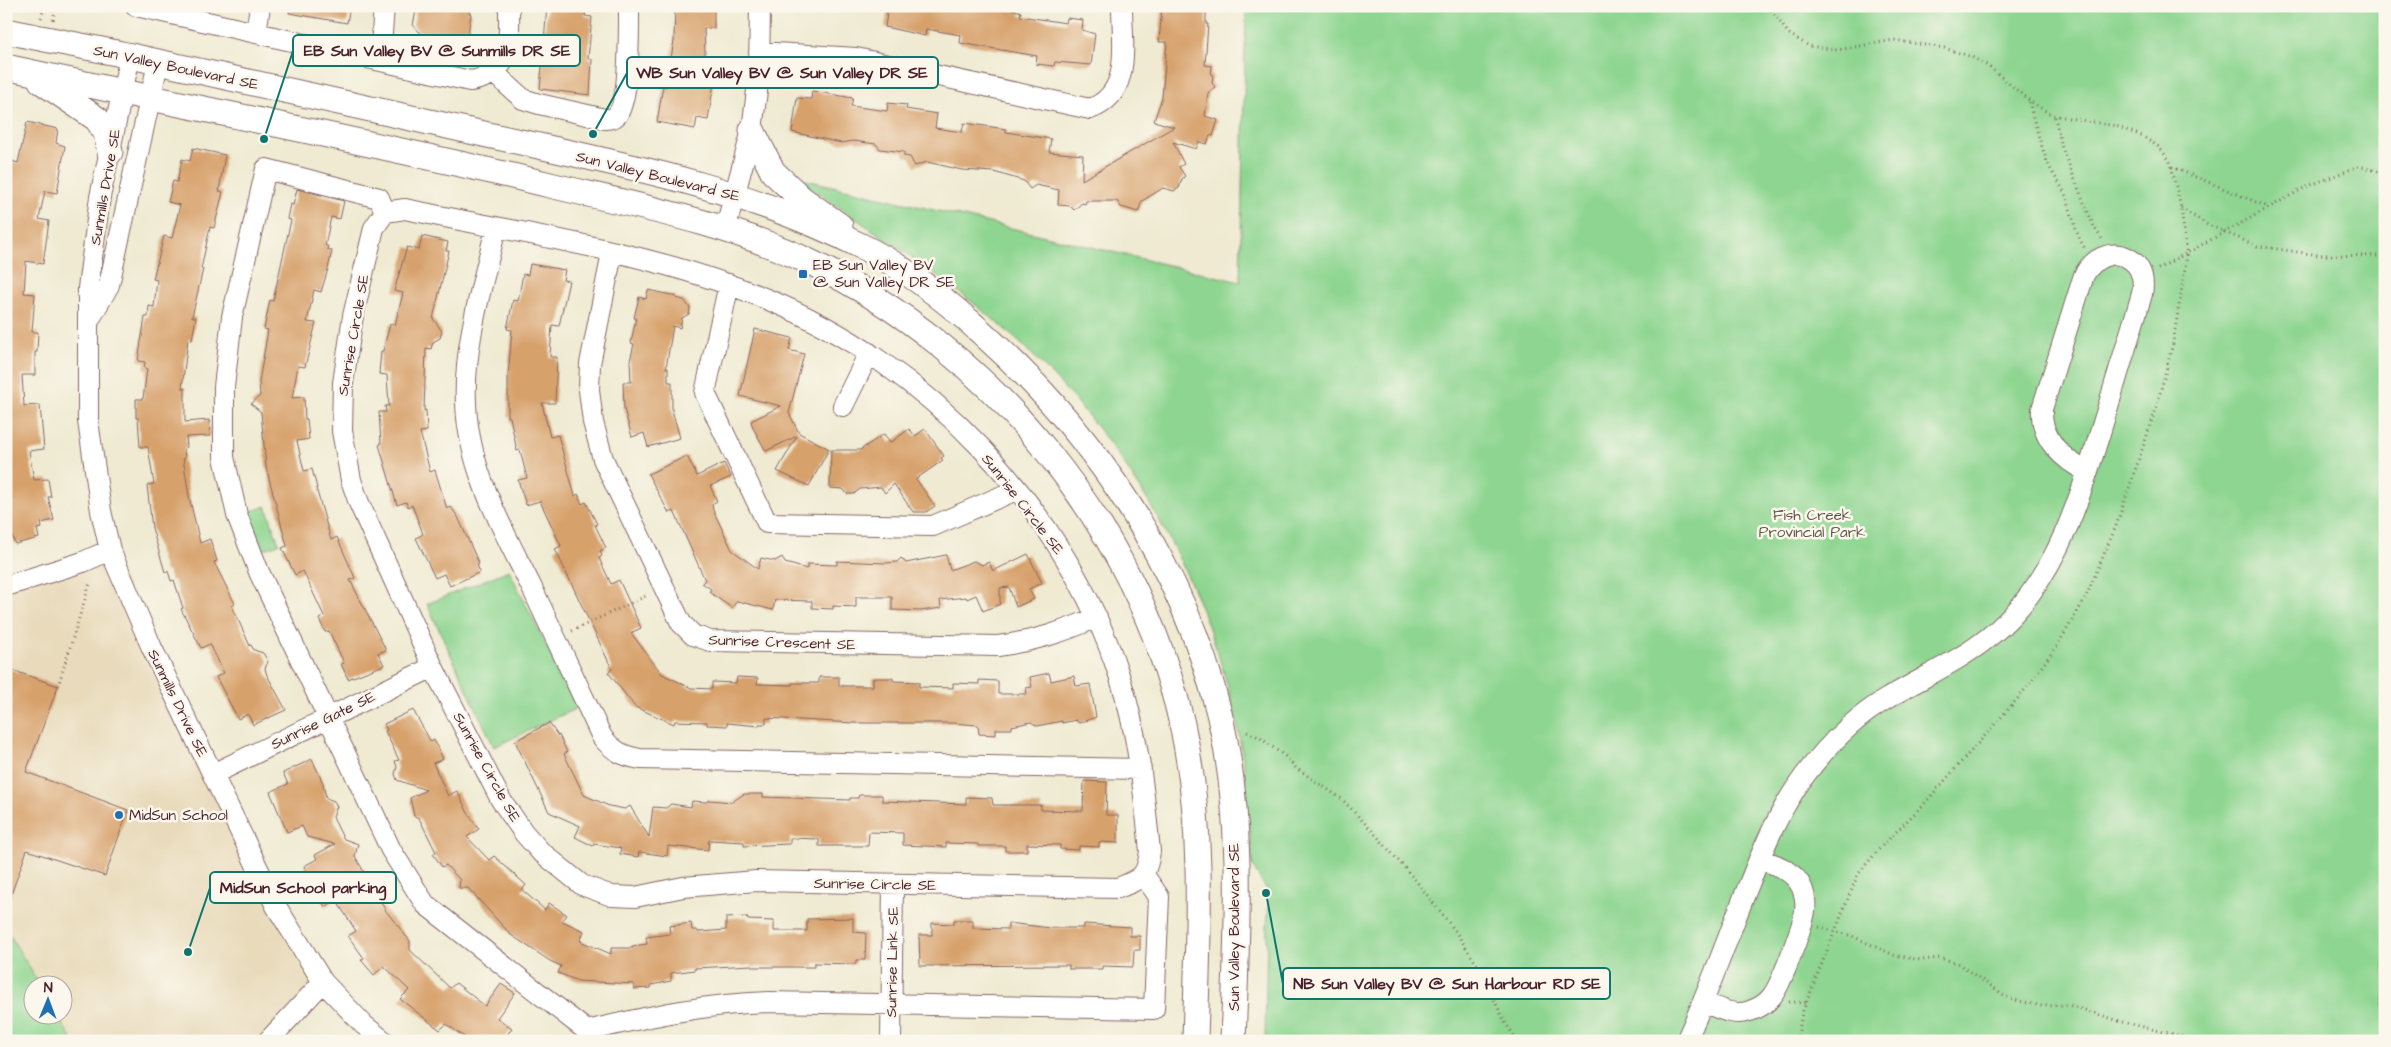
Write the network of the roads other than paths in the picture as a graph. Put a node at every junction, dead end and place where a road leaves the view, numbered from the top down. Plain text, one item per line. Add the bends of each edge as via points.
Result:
1 (260, 6) edge
2 (384, 6) edge
3 (509, 6) edge
4 (630, 6) edge
5 (760, 6) edge
6 (1122, 6) edge
7 (140, 7) edge
8 (6, 30) edge
9 (256, 33) junction
10 (759, 52) junction
11 (130, 56) junction
12 (380, 60) junction
13 (158, 63) junction
14 (15, 69) edge
15 (494, 73) junction
16 (123, 92) junction
17 (150, 98) junction
18 (752, 130) junction
19 (110, 152) junction
20 (735, 194) junction
21 (385, 212) junction
22 (496, 228) junction
23 (726, 230) junction
24 (864, 247) junction
25 (612, 253) junction
26 (729, 284) junction
27 (90, 320) junction
28 (869, 353) junction
29 (843, 406) dead end
30 (2088, 472) junction
31 (1016, 490) junction
32 (110, 550) junction
33 (6, 586) edge
34 (1097, 617) junction
35 (433, 668) junction
36 (328, 718) junction
37 (1141, 769) junction
38 (213, 774) junction
39 (1759, 859) junction
40 (1144, 875) junction
41 (893, 884) junction
42 (323, 982) junction
43 (1703, 1002) junction
44 (892, 1004) junction
45 (1196, 1006) junction
46 (268, 1041) edge
47 (384, 1041) edge
48 (891, 1041) edge
49 (1187, 1041) edge
50 (1196, 1041) edge
51 (1233, 1041) edge
52 (1686, 1041) edge

1 - 9 street
2 - 12 street
3 - 15 street via 509,43 503,63
4 - 15 street via 622,104 612,118 523,99
5 - 10 street
6 - 10 street via 1119,84 1110,98 1090,109 856,58
7 - 9 street
8 - 11 main road, Sun Valley Boulevard SE
9 - 12 street
10 - 18 street
11 - 13 main road, Sun Valley Boulevard SE
11 - 16 street, Sunmills Drive SE
12 - 15 street via 470,81
13 - 17 street, Sunmills Drive SE
13 - 20 main road, Sun Valley Boulevard SE via 538,146
14 - 16 main road
14 - 19 main road via 72,100 97,119 106,133
16 - 17 main road
16 - 19 street, Sunmills Drive SE
17 - 23 main road via 480,168
17 - 27 street, Sunmills Drive SE via 110,285
18 - 20 street
18 - 24 main road via 772,172
19 - 27 street, Sunmills Drive SE via 100,197 89,281
20 - 23 street
20 - 24 main road, Sun Valley Boulevard SE
21 - 22 street, Sunrise Circle SE via 405,208
21 - 35 street, Sunrise Circle SE via 374,228 354,316 343,383 342,431 347,464 359,504
21 - 36 street via 379,198 266,169 232,317 224,387 224,457 237,515 259,572
22 - 25 street, Sunrise Circle SE
22 - 37 street via 466,376 470,443 482,483 602,737 612,748 625,757
23 - 45 main road via 816,265 911,321 1006,406 1094,514 1116,552 1153,633 1181,722 1196,806 1198,840
24 - 51 main road, Sun Valley Boulevard SE via 960,312 1051,399 1104,466 1153,546 1172,584 1207,671 1228,760 1238,878
25 - 26 street, Sunrise Circle SE via 658,262
25 - 34 street, Sunrise Crescent SE via 590,364 593,422 603,460 687,630 700,639 710,641 998,646 1058,634
26 - 28 street, Sunrise Circle SE via 801,314
26 - 31 street via 705,393 767,523 933,526
27 - 32 street, Sunmills Drive SE via 88,421
28 - 29 street
28 - 31 street, Sunrise Circle SE via 902,376 957,424
30 - 30 street via 2142,294 2138,267 2119,254 2100,258 2084,275 2041,412 2044,429 2053,446
30 - 39 street via 2056,552 2025,601 1979,645 1887,698 1842,734 1796,788 1777,819
31 - 34 street, Sunrise Circle SE via 1061,551
32 - 33 street via 83,562
32 - 38 street, Sunmills Drive SE via 152,648
34 - 37 street, Sunrise Circle SE via 1122,684
35 - 36 street, Sunrise Gate SE
35 - 41 street, Sunrise Circle SE via 501,800 540,851 582,885 612,896 635,897 683,887 756,881
36 - 38 street, Sunrise Gate SE
36 - 44 street via 391,850 425,904 587,1031 723,1003
37 - 40 street, Sunrise Circle SE via 1150,851 1149,866
38 - 42 street, Sunmills Drive SE via 276,906
39 - 43 street
39 - 43 street via 1789,872 1802,887 1805,905 1776,991 1765,1003 1738,1013
40 - 41 street, Sunrise Circle SE via 1118,888
40 - 44 street via 1159,897 1154,1009
41 - 44 street, Sunrise Link SE
42 - 46 street
42 - 47 street, Sunmills Drive SE via 364,1026
43 - 52 street
44 - 48 street, Sunrise Link SE
45 - 49 main road
45 - 50 main road

